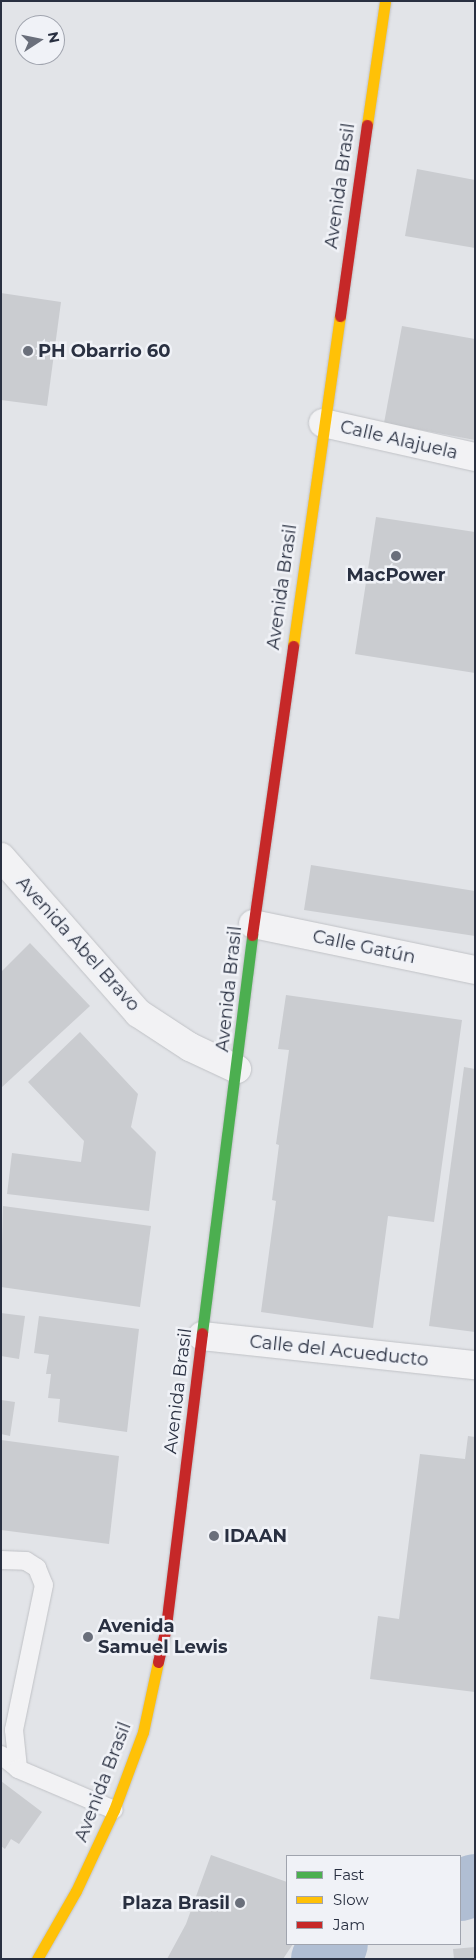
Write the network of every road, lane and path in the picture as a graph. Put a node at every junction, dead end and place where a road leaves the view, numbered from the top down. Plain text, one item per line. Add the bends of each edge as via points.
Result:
1 (385, 1) edge
2 (323, 422) junction
3 (475, 457) edge
4 (1, 857) edge
5 (253, 924) junction
6 (475, 970) edge
7 (237, 1070) junction
8 (202, 1336) junction
9 (475, 1365) edge
10 (1, 1560) edge
11 (1, 1755) edge
12 (18, 1769) junction
13 (114, 1810) junction
14 (37, 1959) edge

1 - 2 main road, Avenida Brasil
2 - 3 street, Calle Alajuela
2 - 5 main road, Avenida Brasil
4 - 7 street, Avenida Abel Bravo via 138,1013 190,1047
5 - 6 street, Calle Gatún
5 - 7 main road, Avenida Brasil
7 - 8 main road, Avenida Brasil
8 - 9 street, Calle del Acueducto
8 - 13 main road, Avenida Brasil via 166,1626 143,1732
10 - 12 lane via 26,1561 37,1568 44,1585 14,1730
11 - 12 lane
12 - 13 lane
13 - 14 main road, Avenida Brasil via 76,1891

